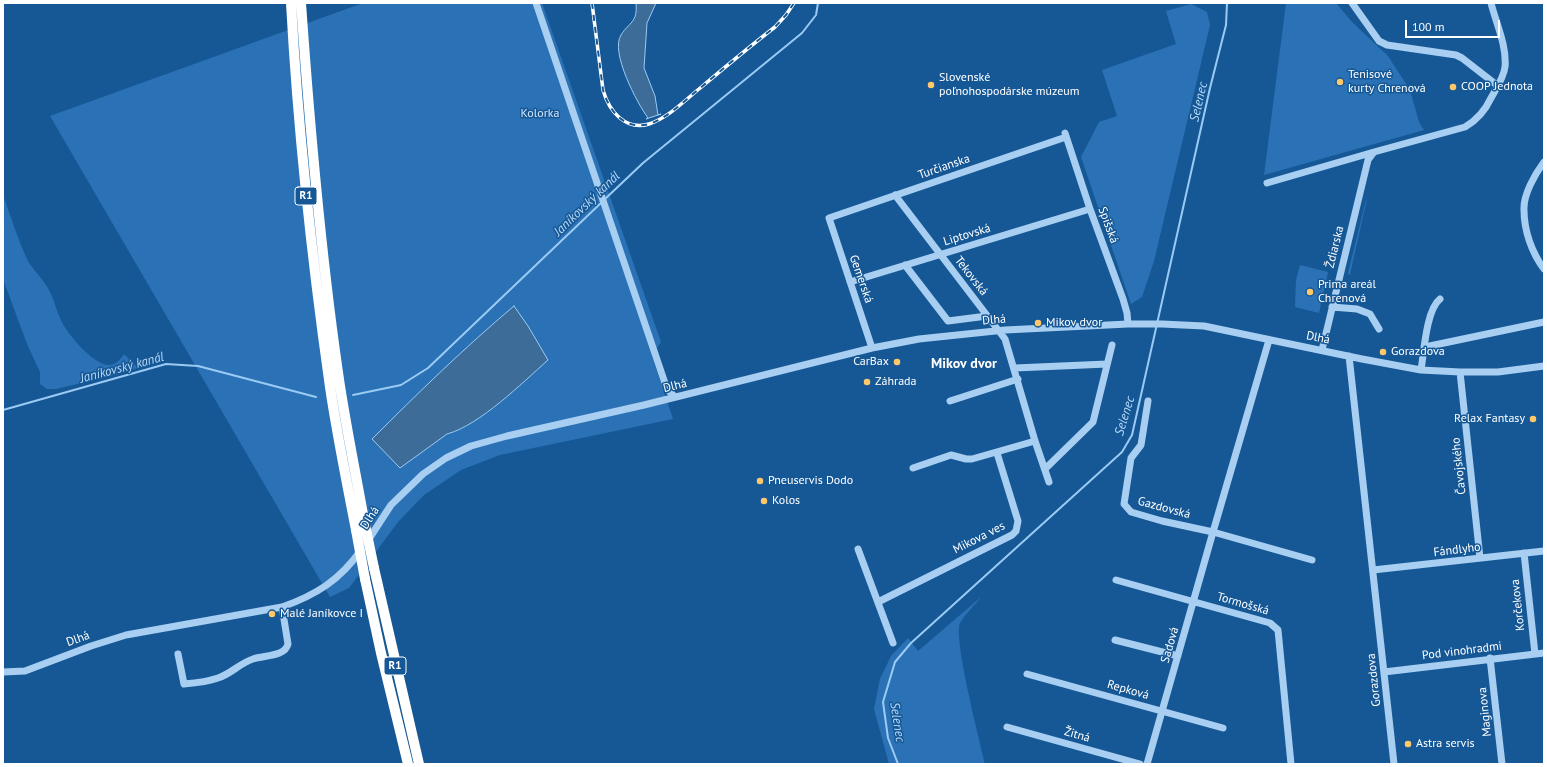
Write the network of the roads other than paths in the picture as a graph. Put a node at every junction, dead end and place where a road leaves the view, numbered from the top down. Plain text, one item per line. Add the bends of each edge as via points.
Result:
1 (290, 3) edge
2 (301, 3) edge
3 (536, 3) edge
4 (1352, 3) edge
5 (1491, 3) edge
6 (1498, 86) junction
7 (1066, 135) joint
8 (1374, 152) junction
9 (1544, 162) edge
10 (1267, 183) dead end
11 (895, 196) junction
12 (1090, 208) junction
13 (829, 218) joint
14 (940, 255) junction
15 (905, 266) junction
16 (1544, 269) edge
17 (850, 282) junction
18 (1440, 299) dead end
19 (1332, 307) junction
20 (987, 316) junction
21 (1544, 322) edge
22 (1128, 324) junction
23 (1379, 329) dead end
24 (999, 331) junction
25 (1268, 340) junction
26 (1112, 345) dead end
27 (1425, 347) junction
28 (872, 348) junction
29 (1322, 350) junction
30 (1349, 356) junction
31 (1107, 364) junction
32 (1544, 366) edge
33 (1015, 368) junction
34 (1421, 370) junction
35 (1460, 372) junction
36 (1018, 379) junction
37 (675, 397) junction
38 (950, 401) dead end
39 (1148, 401) dead end
40 (1035, 441) junction
41 (997, 453) junction
42 (914, 468) dead end
43 (1045, 469) junction
44 (1049, 482) dead end
45 (1213, 532) junction
46 (858, 549) dead end
47 (1544, 551) edge
48 (1524, 553) junction
49 (1480, 558) junction
50 (1312, 560) dead end
51 (1373, 570) junction
52 (1116, 580) dead end
53 (878, 602) junction
54 (1194, 602) junction
55 (282, 607) junction
56 (1115, 640) dead end
57 (893, 643) dead end
58 (1544, 653) edge
59 (178, 654) dead end
60 (1535, 654) junction
61 (1178, 656) junction
62 (1490, 658) junction
63 (3, 672) edge
64 (1384, 672) junction
65 (1028, 674) dead end
66 (1162, 711) junction
67 (1007, 727) dead end
68 (1223, 728) dead end
69 (408, 764) edge
70 (419, 764) edge
71 (1140, 764) edge
72 (1147, 764) edge
73 (1291, 764) edge
74 (1394, 764) edge
75 (1502, 764) edge

1 - 69 highway, R1, bridge via 300,136 330,389 365,579
2 - 70 highway, R1, bridge via 310,133 340,386 374,568
3 - 37 street via 667,389
4 - 6 street via 1379,41 1387,45 1456,55
5 - 6 street via 1504,48 1505,68
6 - 8 street via 1475,122 1465,128
7 - 11 street, Turčianska
7 - 12 street, Spišská
8 - 10 street
8 - 19 street, Ždiarska via 1368,160
9 - 16 street via 1529,188 1523,209 1531,245
11 - 13 street, Turčianska
11 - 14 street, Tekovská
12 - 14 street, Liptovská
12 - 22 street, Spišská via 1125,304
13 - 17 street, Gemerská
14 - 15 street, Liptovská
14 - 20 street, Tekovská
15 - 17 street, Liptovská
15 - 20 street via 948,321
17 - 28 street, Gemerská
18 - 27 street via 1429,320
19 - 23 street via 1357,309 1370,314
19 - 29 street, Ždiarska
20 - 24 street, Tekovská
21 - 27 street
22 - 24 street, Dlhá
22 - 25 street, Dlhá via 1204,326
24 - 28 street, Dlhá via 919,339
24 - 33 street, Tekovská via 1006,339
25 - 29 street, Dlhá
25 - 45 street, Sadová
26 - 31 street
27 - 34 street
28 - 37 street, Dlhá
29 - 30 street, Dlhá
30 - 34 street, Dlhá
30 - 51 street, Gorazdova
31 - 33 street
31 - 43 street via 1093,422
32 - 35 street, Dlhá via 1498,372
33 - 36 street, Tekovská
34 - 35 street, Dlhá
35 - 49 street, Čavojského
36 - 38 street
36 - 40 street, Tekovská
37 - 55 street, Dlhá via 507,436 471,446 446,458 424,474 391,505 355,559 330,584 305,599
39 - 45 street, Gazdovská via 1140,445 1131,458 1124,504 1131,512
40 - 41 street
40 - 43 street, Tekovská
41 - 42 street via 972,459 951,455
41 - 53 street, Mikova ves via 1018,521 1016,531
43 - 44 street, Tekovská
45 - 50 street
45 - 54 street, Sadová
46 - 53 street
47 - 48 street, Fándlyho
48 - 49 street, Fándlyho
48 - 60 street, Korčekova
49 - 51 street, Fándlyho
51 - 64 street, Gorazdova
52 - 54 street, Tormošská
53 - 57 street
54 - 61 street, Sadová
54 - 73 street, Tormošská via 1270,623 1278,630
55 - 59 street via 288,644 284,651 249,660 217,679 184,684
55 - 63 street, Dlhá via 137,633 91,646 25,671
56 - 61 street
58 - 60 street, Pod vinohradmi
60 - 62 street, Pod vinohradmi
61 - 66 street, Sadová
62 - 64 street, Pod vinohradmi
62 - 75 street, Maginova
64 - 74 street, Gorazdova
65 - 66 street, Repková
66 - 68 street, Repková
66 - 72 street, Sadová
67 - 71 street, Žitná

